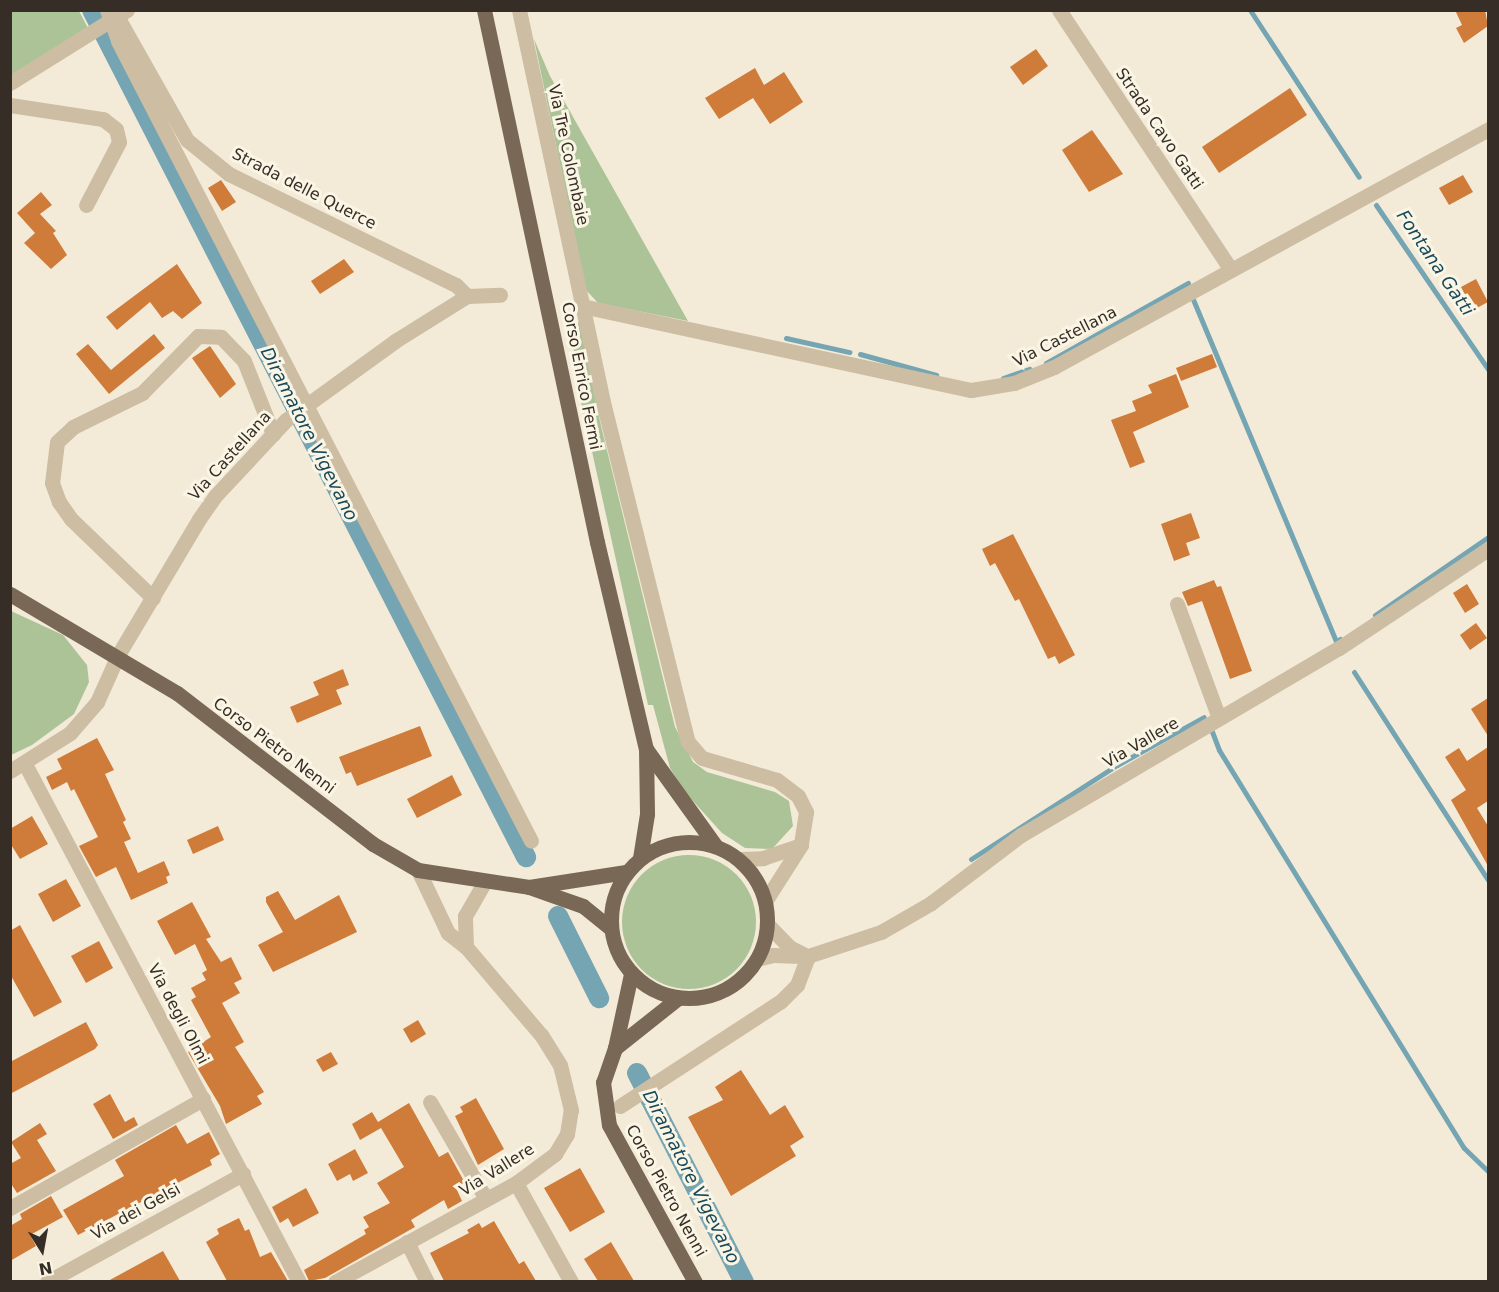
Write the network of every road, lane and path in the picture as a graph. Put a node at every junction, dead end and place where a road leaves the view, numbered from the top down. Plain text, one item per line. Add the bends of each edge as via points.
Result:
1 (484, 10) edge
2 (519, 10) edge
3 (1059, 10) edge
4 (114, 17) edge
5 (10, 83) edge
6 (10, 105) edge
7 (1488, 129) edge
8 (86, 205) dead end
9 (1230, 268) junction
10 (500, 295) dead end
11 (467, 296) junction
12 (582, 306) junction
13 (308, 405) junction
14 (273, 434) junction
15 (1486, 556) edge
16 (10, 594) edge
17 (153, 598) junction
18 (1177, 604) dead end
19 (118, 655) junction
20 (1219, 718) junction
21 (646, 749) junction
22 (25, 764) junction
23 (10, 771) edge
24 (531, 841) dead end
25 (801, 844) junction
26 (715, 845) junction
27 (640, 858) junction
28 (740, 860) junction
29 (418, 870) junction
30 (626, 872) junction
31 (484, 883) junction
32 (529, 887) junction
33 (766, 900) junction
34 (768, 925) junction
35 (610, 928) junction
36 (466, 946) junction
37 (808, 956) junction
38 (757, 959) junction
39 (631, 974) junction
40 (678, 998) junction
41 (615, 1048) junction
42 (203, 1099) junction
43 (430, 1102) dead end
44 (627, 1102) dead end
45 (243, 1174) junction
46 (516, 1183) junction
47 (486, 1199) junction
48 (10, 1208) edge
49 (407, 1242) junction
50 (47, 1281) edge
51 (299, 1281) edge
52 (335, 1281) edge
53 (427, 1281) edge
54 (572, 1281) edge
55 (695, 1281) edge

1 - 21 main road, Corso Enrico Fermi via 597,542
2 - 12 street, Via Tre Colombaie
3 - 9 street, Strada Cavo Gatti
4 - 5 street
4 - 11 street, Strada delle Querce via 186,140 229,174 456,285
4 - 13 street via 118,41
6 - 8 street via 103,119 116,129 119,142
7 - 9 street, Via Castellana
9 - 12 street, Via Castellana via 1054,367 1014,383 971,390
10 - 11 street
11 - 13 street, Via Castellana via 395,341
12 - 25 street, Via Tre Colombaie via 688,742 702,758 777,780 798,796 806,812
13 - 14 street, Via Castellana
13 - 24 street
14 - 17 street, Via Castellana via 216,495
14 - 17 street via 244,362 221,337 198,336 142,393 73,428 57,442 52,483 59,502 71,519
15 - 20 street, Via Vallere
16 - 19 main road, Corso Pietro Nenni
17 - 19 street, Via Castellana
18 - 20 street
19 - 22 street, Via Castellana via 97,702 70,733
19 - 29 main road, Corso Pietro Nenni via 177,693 373,844
20 - 37 street, Via Vallere via 1021,835 931,903 881,932
21 - 26 main road, Corso Enrico Fermi
21 - 27 main road, Corso Enrico Fermi via 647,814
22 - 23 street, Via Castellana
22 - 42 street, Via degli Olmi
25 - 28 street via 763,858
25 - 33 street
26 - 27 main road via 676,842
26 - 28 main road
27 - 30 main road
28 - 33 main road via 755,877
29 - 31 main road, Corso Pietro Nenni
29 - 36 street, Via Vallere via 448,933
30 - 32 main road, Corso Pietro Nenni
30 - 35 main road via 613,899
31 - 32 main road, Corso Pietro Nenni
31 - 36 street via 465,916
32 - 35 main road, Corso Pietro Nenni via 583,906
33 - 34 main road
34 - 37 street via 789,947
34 - 38 main road
35 - 39 main road via 617,953
36 - 46 street, Via Vallere via 541,1035 560,1065 568,1090 571,1110 567,1134 555,1154
37 - 38 street, Via Vallere via 772,955
37 - 44 street via 797,985 781,1001
38 - 40 main road via 743,978 723,991 701,998
39 - 40 main road via 652,990
39 - 41 main road, Corso Pietro Nenni
40 - 41 main road
41 - 55 main road, Corso Pietro Nenni via 603,1082 609,1125
42 - 45 street, Via degli Olmi
42 - 48 street
43 - 47 street
45 - 50 street, Via dei Gelsi
45 - 51 street, Via degli Olmi
46 - 47 street, Via Vallere
46 - 54 street
47 - 49 street, Via Vallere
49 - 52 street, Via Vallere
49 - 53 street

